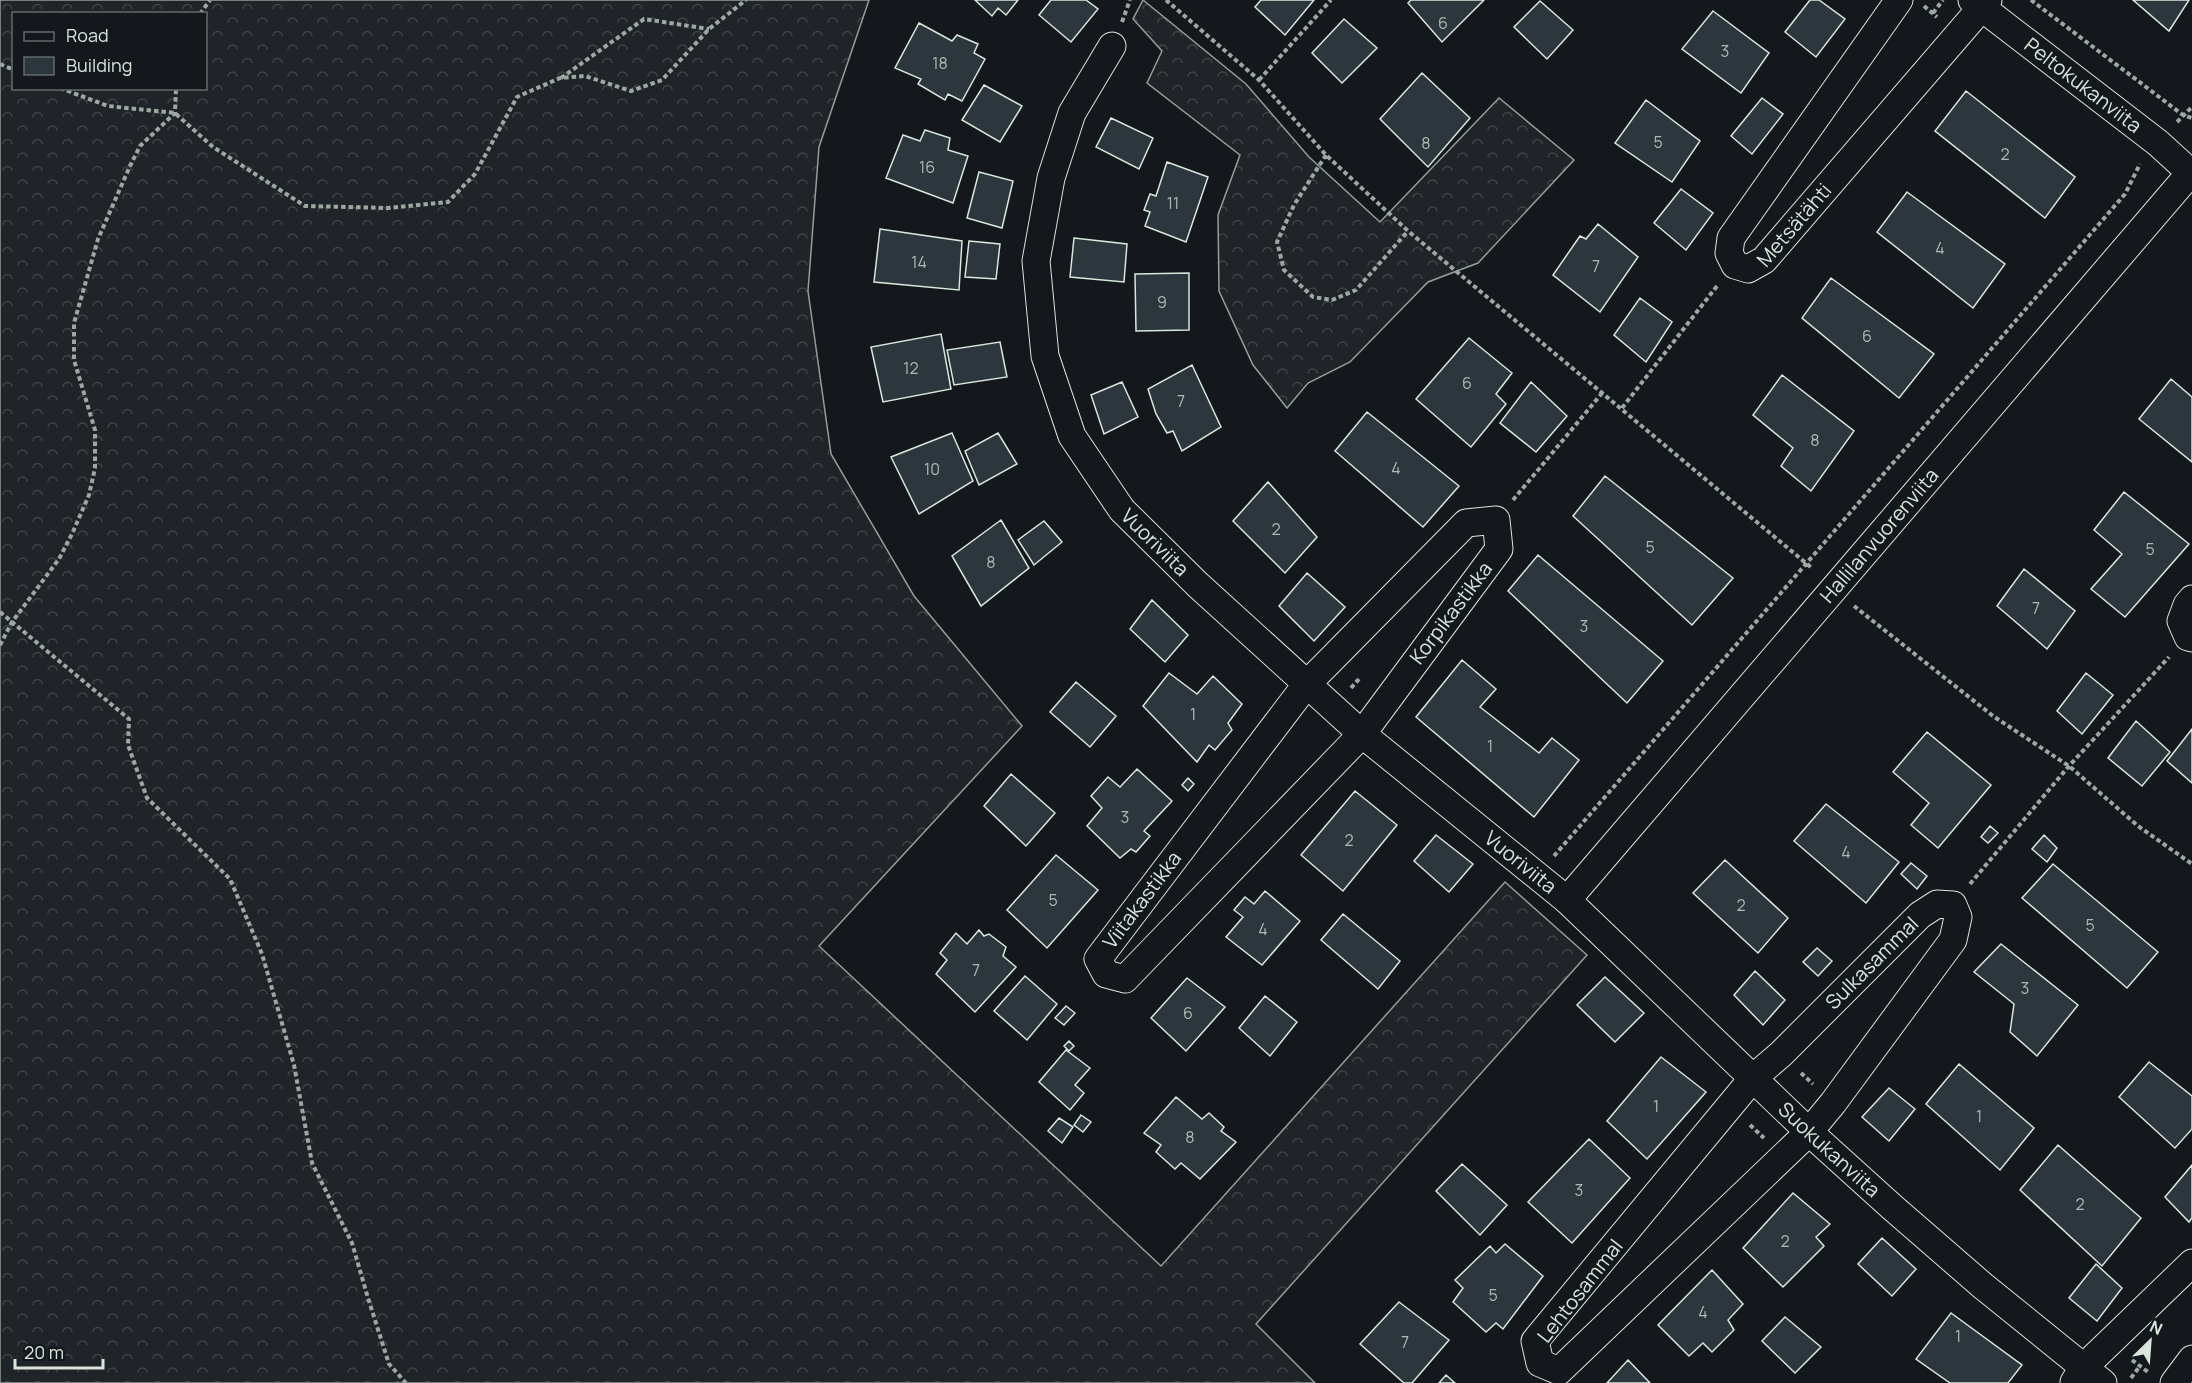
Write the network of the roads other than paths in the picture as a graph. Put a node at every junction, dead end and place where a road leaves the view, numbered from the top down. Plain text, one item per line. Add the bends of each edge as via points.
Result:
1 (1899, 0) edge
2 (1981, 3) edge
3 (1112, 46) dead end
4 (2191, 173) edge
5 (2192, 599) edge
6 (2190, 637) edge
7 (1306, 685) junction
8 (1362, 734) junction
9 (1567, 900) junction
10 (1753, 1078) junction
11 (1809, 1132) junction
12 (2192, 1263) edge
13 (2192, 1359) edge
14 (2086, 1378) edge
15 (2164, 1380) edge

1 - 2 street, Metsätähti via 1731,238 1729,253 1735,265 1748,269 1764,260
2 - 4 street, Peltokukanviita
3 - 7 street, Vuoriviita via 1072,113 1051,178 1036,261 1045,356 1072,436 1122,510
4 - 9 street, Hallilanvuorenviita
5 - 6 street via 2181,621
7 - 8 street, Vuoriviita
7 - 8 street, Korpikastikka via 1466,523 1496,520 1499,549
7 - 8 street, Viitakastikka via 1098,958 1106,974 1125,979
8 - 9 street, Vuoriviita
9 - 10 street, Suokukanviita
10 - 11 street, Suokukanviita
10 - 11 street, Sulkasammal via 1920,915 1937,904 1953,905 1958,917 1953,940
10 - 11 street, Lehtosammal via 1535,1341 1540,1363 1559,1371
11 - 14 street, Suokukanviita
12 - 14 street via 2110,1343
13 - 15 street

